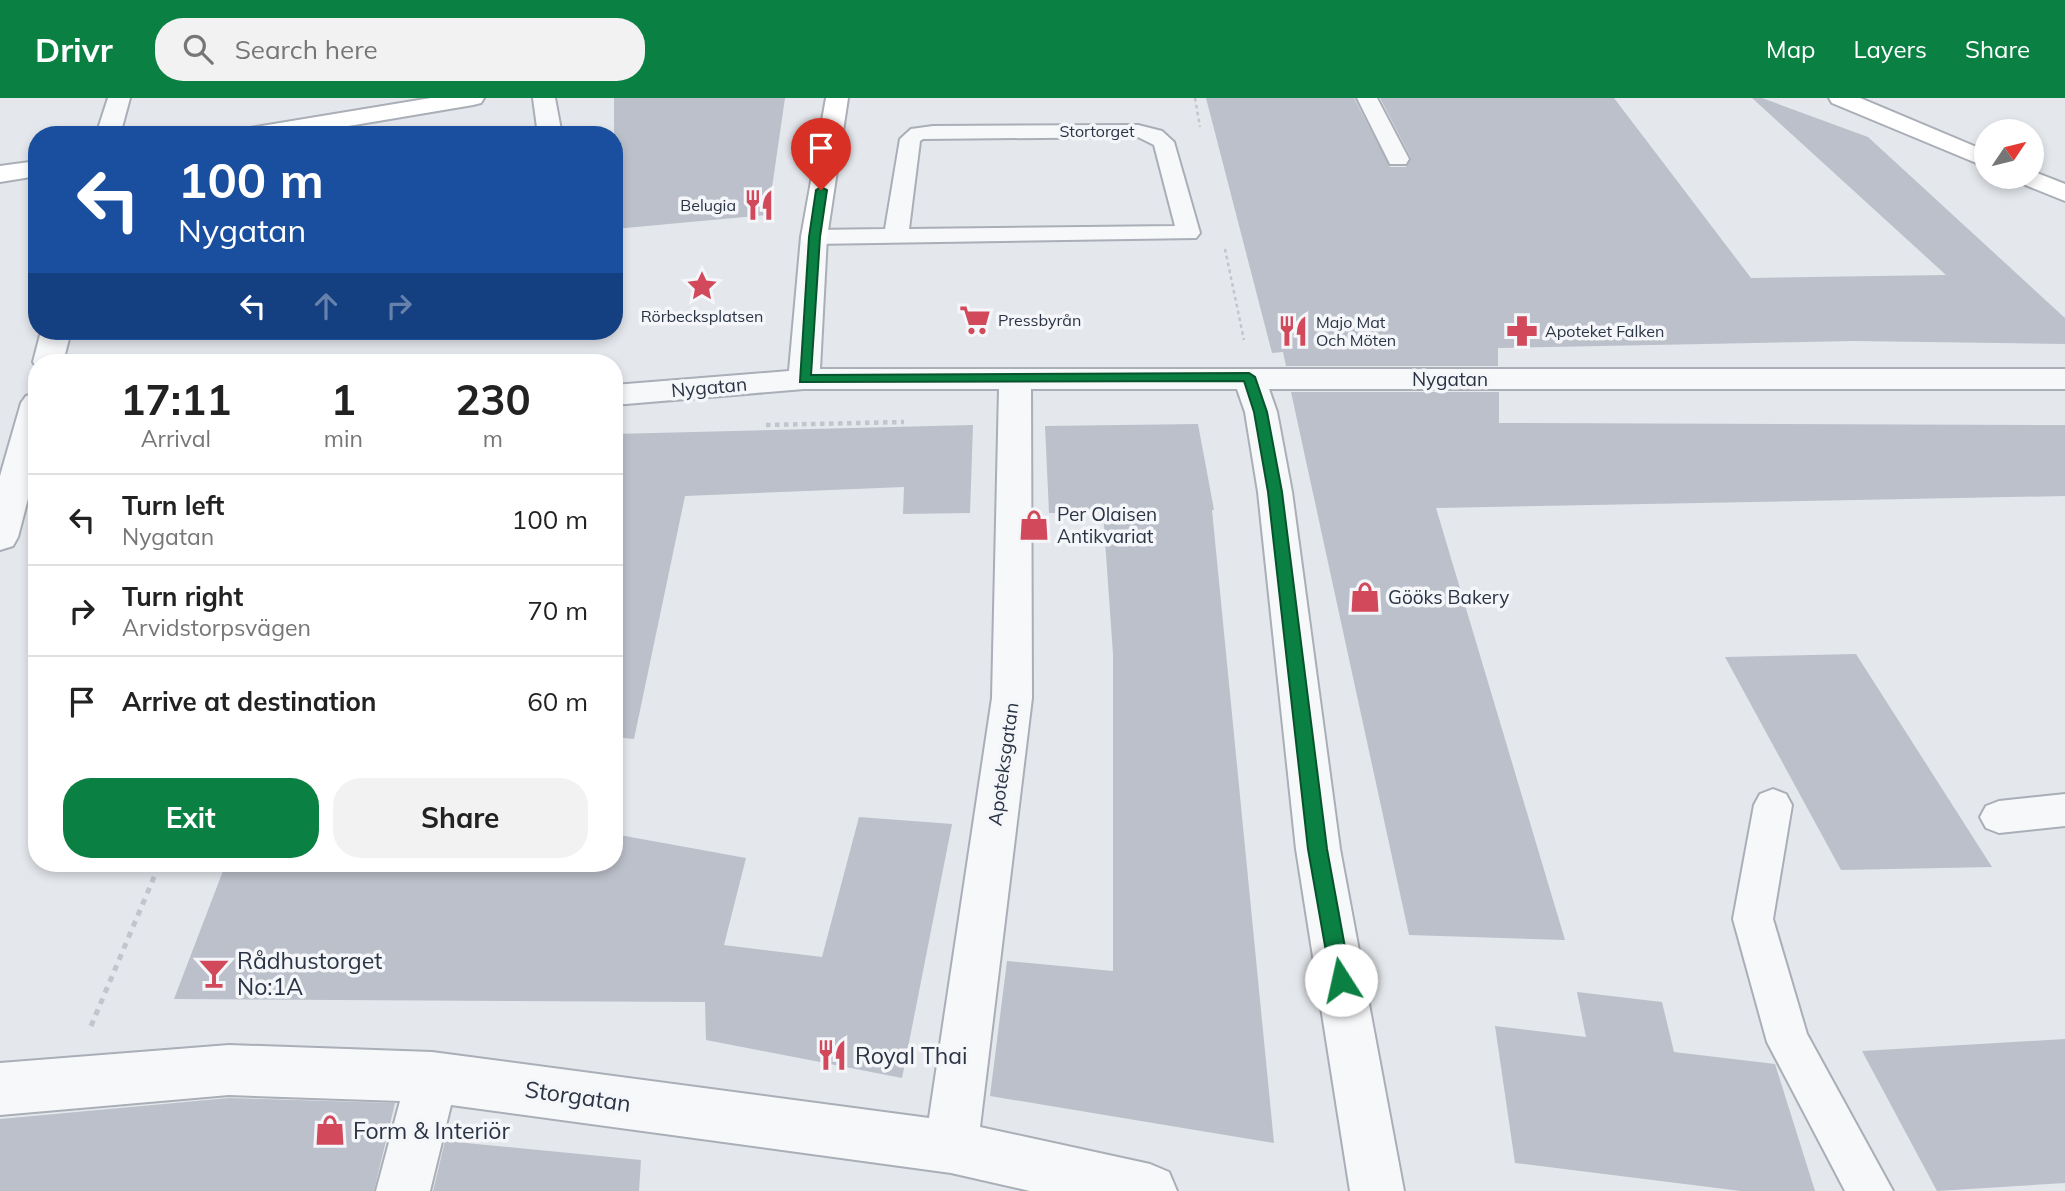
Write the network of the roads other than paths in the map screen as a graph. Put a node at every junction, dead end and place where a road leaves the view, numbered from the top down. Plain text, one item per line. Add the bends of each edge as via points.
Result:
1 (118, 98) edge
2 (473, 98) edge
3 (544, 98) edge
4 (837, 98) edge
5 (1367, 98) edge
6 (1840, 98) edge
7 (110, 126) edge
8 (304, 126) edge
9 (549, 126) edge
10 (1974, 155) edge
11 (1398, 159) dead end
12 (28, 169) edge
13 (0, 174) edge
14 (2044, 184) edge
15 (2064, 192) edge
16 (896, 236) junction
17 (814, 237) junction
18 (1249, 377) junction
19 (819, 379) junction
20 (1015, 379) junction
21 (2065, 379) edge
22 (623, 395) edge
23 (28, 441) edge
24 (16, 492) edge
25 (0, 537) edge
26 (1773, 805) dead end
27 (2065, 810) edge
28 (1999, 817) dead end
29 (432, 1077) junction
30 (0, 1089) edge
31 (951, 1147) junction
32 (402, 1191) edge
33 (1150, 1191) edge
34 (1377, 1191) edge
35 (1870, 1191) edge

1 - 7 street
2 - 8 main road
3 - 9 street
4 - 17 main road
5 - 11 lane
6 - 10 main road
12 - 13 main road
14 - 15 main road
16 - 16 lane, Stortorget via 1060,234 1188,233 1164,142 1155,135 1138,131 933,132 910,139
16 - 17 lane, Stortorget
17 - 19 street
18 - 20 street, Nygatan
18 - 21 street, Nygatan
18 - 34 street via 1261,412 1275,492 1318,849
19 - 20 street, Nygatan
19 - 22 street, Nygatan
20 - 31 street, Apoteksgatan via 1012,698
23 - 24 street
24 - 25 street
26 - 35 lane via 1753,919 1788,1042
27 - 28 lane
29 - 30 street, Storgatan via 229,1070
29 - 31 street, Storgatan
29 - 32 street
31 - 33 street, Storgatan

